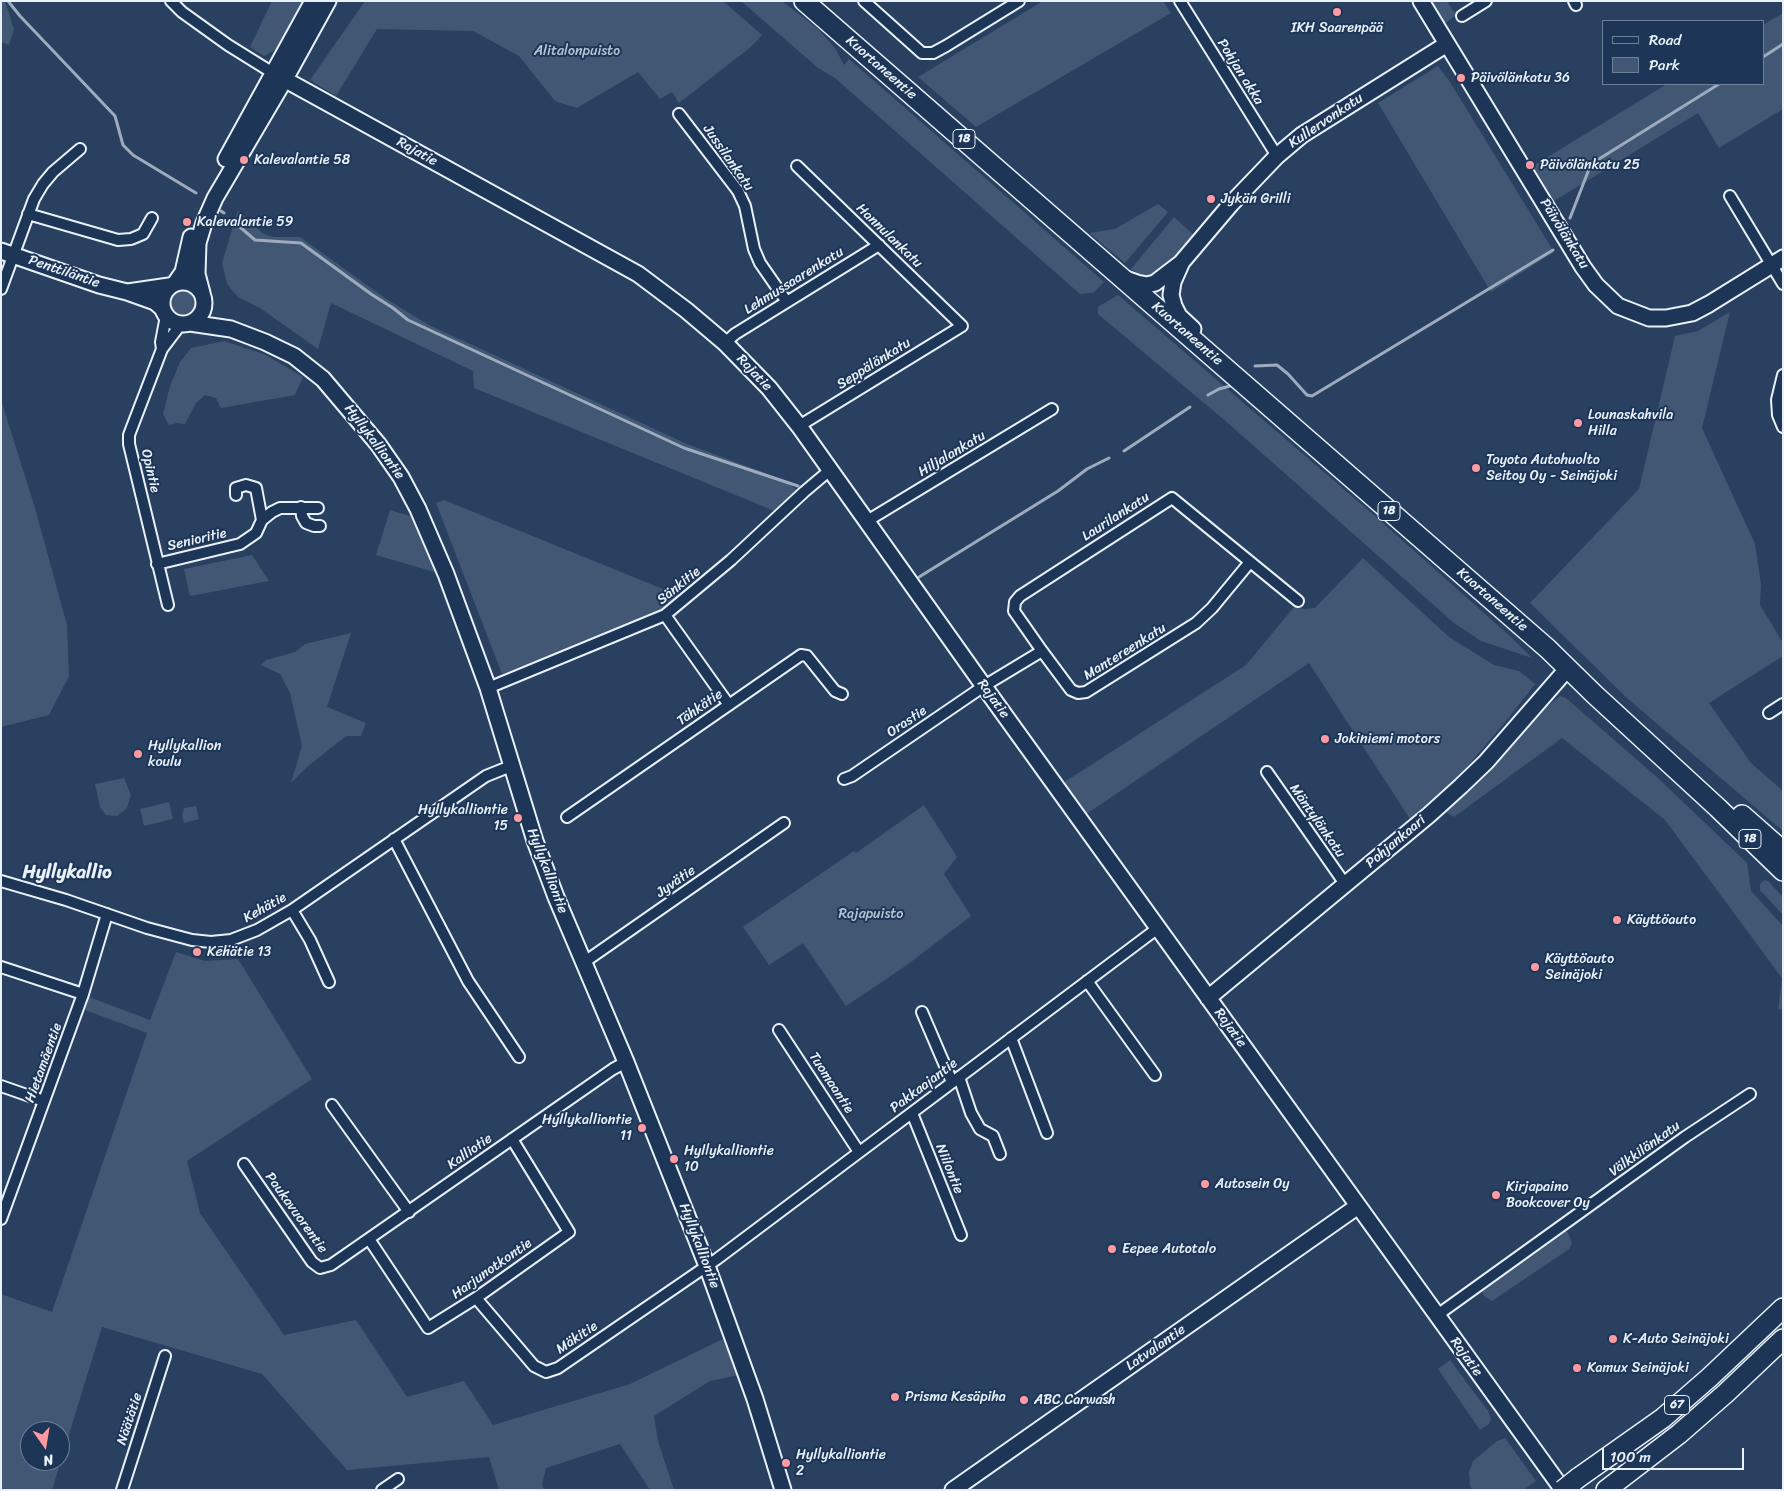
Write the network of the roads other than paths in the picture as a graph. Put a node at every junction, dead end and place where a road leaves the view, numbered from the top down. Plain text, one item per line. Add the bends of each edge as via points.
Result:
1 (171, 1) edge
2 (314, 1) edge
3 (328, 1) edge
4 (804, 1) edge
5 (864, 1) edge
6 (1019, 1) edge
7 (1180, 1) edge
8 (1421, 1) edge
9 (1486, 1) edge
10 (1462, 16) dead end
11 (1447, 44) junction
12 (279, 76) junction
13 (679, 114) dead end
14 (80, 149) dead end
15 (1277, 156) junction
16 (797, 166) dead end
17 (1730, 196) dead end
18 (28, 214) junction
19 (152, 218) dead end
20 (879, 245) junction
21 (7, 253) edge
22 (1777, 262) edge
23 (1181, 263) junction
24 (1123, 278) junction
25 (172, 284) junction
26 (1783, 284) edge
27 (1, 289) edge
28 (127, 292) junction
29 (203, 298) junction
30 (786, 302) junction
31 (164, 312) junction
32 (186, 323) junction
33 (962, 326) joint
34 (231, 329) junction
35 (725, 343) junction
36 (162, 349) junction
37 (1210, 354) junction
38 (1783, 375) edge
39 (1052, 409) dead end
40 (799, 426) junction
41 (1783, 427) edge
42 (830, 470) junction
43 (236, 495) dead end
44 (301, 507) junction
45 (318, 508) dead end
46 (262, 520) junction
47 (867, 521) junction
48 (320, 526) dead end
49 (1250, 562) junction
50 (157, 564) junction
51 (1298, 601) dead end
52 (168, 605) dead end
53 (665, 615) junction
54 (1042, 651) junction
55 (1568, 668) junction
56 (984, 686) junction
57 (488, 688) junction
58 (842, 694) dead end
59 (1783, 704) edge
60 (729, 705) junction
61 (1769, 713) dead end
62 (511, 766) junction
63 (1267, 772) dead end
64 (844, 779) dead end
65 (567, 817) dead end
66 (784, 823) dead end
67 (394, 839) junction
68 (1783, 851) edge
69 (1783, 871) edge
70 (1, 881) edge
71 (1345, 884) junction
72 (292, 910) junction
73 (107, 914) junction
74 (1158, 928) junction
75 (583, 963) junction
76 (1, 967) edge
77 (1087, 981) junction
78 (329, 982) dead end
79 (83, 994) junction
80 (1208, 998) junction
81 (922, 1012) dead end
82 (779, 1030) dead end
83 (1011, 1038) junction
84 (519, 1057) dead end
85 (626, 1062) junction
86 (1155, 1076) dead end
87 (956, 1080) junction
88 (1, 1086) edge
89 (1750, 1094) dead end
90 (44, 1101) junction
91 (332, 1105) dead end
92 (912, 1113) junction
93 (1047, 1133) dead end
94 (512, 1139) junction
95 (859, 1152) junction
96 (1000, 1154) dead end
97 (244, 1164) dead end
98 (4, 1204) edge
99 (1358, 1206) junction
100 (409, 1212) junction
101 (1, 1219) edge
102 (961, 1236) dead end
103 (369, 1239) junction
104 (331, 1265) joint
105 (707, 1266) junction
106 (476, 1298) junction
107 (1783, 1302) edge
108 (1783, 1308) edge
109 (1436, 1316) junction
110 (1768, 1323) junction
111 (1783, 1339) edge
112 (165, 1356) dead end
113 (398, 1479) dead end
114 (783, 1486) edge
115 (122, 1490) edge
116 (382, 1490) edge
117 (953, 1490) edge
118 (1563, 1490) edge
119 (1606, 1490) edge

1 - 12 street via 228,45
2 - 12 street
3 - 12 street
4 - 24 highway, Kuortaneentie / 18
5 - 6 street via 922,53 933,53
7 - 15 street, Pohjan akka
8 - 11 street, Päivölänkatu
9 - 10 street
11 - 15 street, Kullervonkatu via 1310,130
11 - 22 street, Päivölänkatu via 1596,285 1618,306 1649,318 1692,313
12 - 25 street via 228,154 194,224 183,272
12 - 29 street via 204,223 198,243 197,267
12 - 35 street, Rajatie via 638,274
13 - 30 street, Jussilankatu via 738,192 745,206 760,263
14 - 18 street via 43,184
15 - 23 street, Kullervonkatu
16 - 20 street, Hannulankatu
17 - 22 street
18 - 19 street via 118,240 143,234
18 - 21 street
20 - 30 street, Lehmussaarenkatu
20 - 33 street, Hannulankatu
21 - 27 street
21 - 28 street, Penttiläntie
22 - 26 street
23 - 24 street, Kullervonkatu via 1155,283 1137,283
23 - 37 street, Kullervonkatu via 1173,282 1171,295 1174,306 1179,316 1202,338
24 - 37 highway, Kuortaneentie / 18
25 - 28 street, Penttiläntie
25 - 29 street via 191,283 198,287
25 - 31 street via 164,292
28 - 31 street, Penttiläntie via 154,302
29 - 32 street via 203,310 198,318
29 - 34 street, Hyllykalliontie via 208,308
30 - 35 street, Lehmussaarenkatu
31 - 32 street via 173,321
31 - 36 street
32 - 34 street, Hyllykalliontie
32 - 36 street, Opintie
33 - 40 street, Seppälänkatu
34 - 57 street, Hyllykalliontie via 294,356 323,379 378,444 418,509
35 - 40 street, Rajatie via 769,388
36 - 50 street, Opintie via 129,435
37 - 55 highway, Kuortaneentie / 18
38 - 41 street via 1777,400
39 - 47 street, Hiljalankatu
40 - 42 street, Rajatie
42 - 47 street, Rajatie
42 - 53 street, Sänkitie
43 - 46 street via 236,488 246,485 256,488
44 - 45 street
44 - 46 street via 280,508
44 - 48 street via 306,523
46 - 50 street, Senioritie via 256,533 240,544
47 - 56 street, Rajatie
49 - 51 street, Laurilankatu
49 - 54 street, Mantereenkatu via 1196,623 1086,692 1071,690
49 - 54 street, Laurilankatu via 1172,498 1020,596 1014,611
50 - 52 street, Opintie
53 - 57 street, Sänkitie
53 - 60 street
54 - 56 street
55 - 68 highway, Kuortaneentie / 18 via 1599,688
55 - 69 highway, Kuortaneentie / 18
55 - 71 street, Pohjankaari via 1480,768
56 - 64 street, Orastie
56 - 74 street, Rajatie
57 - 62 street, Hyllykalliontie
58 - 60 street, Tähkätie via 835,691 806,656 801,655
59 - 61 street
60 - 65 street, Tähkätie
62 - 67 street, Kehätie via 486,776
62 - 75 street, Hyllykalliontie via 535,841
63 - 71 street, Mäntylänkatu
66 - 75 street, Jyvätie
67 - 72 street, Kehätie
67 - 84 street via 468,981
70 - 73 street, Kehätie
71 - 80 street, Pohjankaari
72 - 73 street, Kehätie via 244,936 211,942 147,928
72 - 78 street
73 - 79 street, Hietamäentie
74 - 77 street, Pakkaajantie
74 - 80 street, Rajatie
75 - 85 street, Hyllykalliontie
76 - 79 street
77 - 83 street, Pakkaajantie
77 - 86 street
79 - 90 street, Hietamäentie
80 - 99 street, Rajatie
81 - 87 street
82 - 95 street, Tuomaantie
83 - 87 street, Pakkaajantie
83 - 93 street
85 - 94 street, Kalliotie
85 - 105 street, Hyllykalliontie
87 - 92 street, Pakkaajantie
87 - 96 street via 980,1129 993,1136
88 - 90 street
89 - 109 street, Välkkilänkatu
90 - 98 street, Hietamäentie
91 - 100 street
92 - 95 street, Pakkaajantie
92 - 102 street, Niilontie
94 - 100 street, Kalliotie
94 - 106 street, Harjunotkontie via 569,1232
95 - 105 street, Pakkaajantie
97 - 104 street, Paukavuorentie via 312,1262 320,1268
98 - 101 street, Hietamäentie
99 - 109 street, Rajatie
99 - 117 street, Latvalantie
100 - 103 street, Kalliotie
103 - 104 street, Kalliotie
103 - 106 street, Harjunotkontie via 428,1328
105 - 106 street, Mäkitie via 558,1368 546,1372 534,1366
105 - 114 street, Hyllykalliontie
107 - 110 highway
108 - 110 highway, 67
109 - 118 street, Rajatie
110 - 118 highway, 67, bridge via 1663,1418
111 - 119 highway, 67 via 1679,1434
112 - 115 street, Näätätie
113 - 116 street

